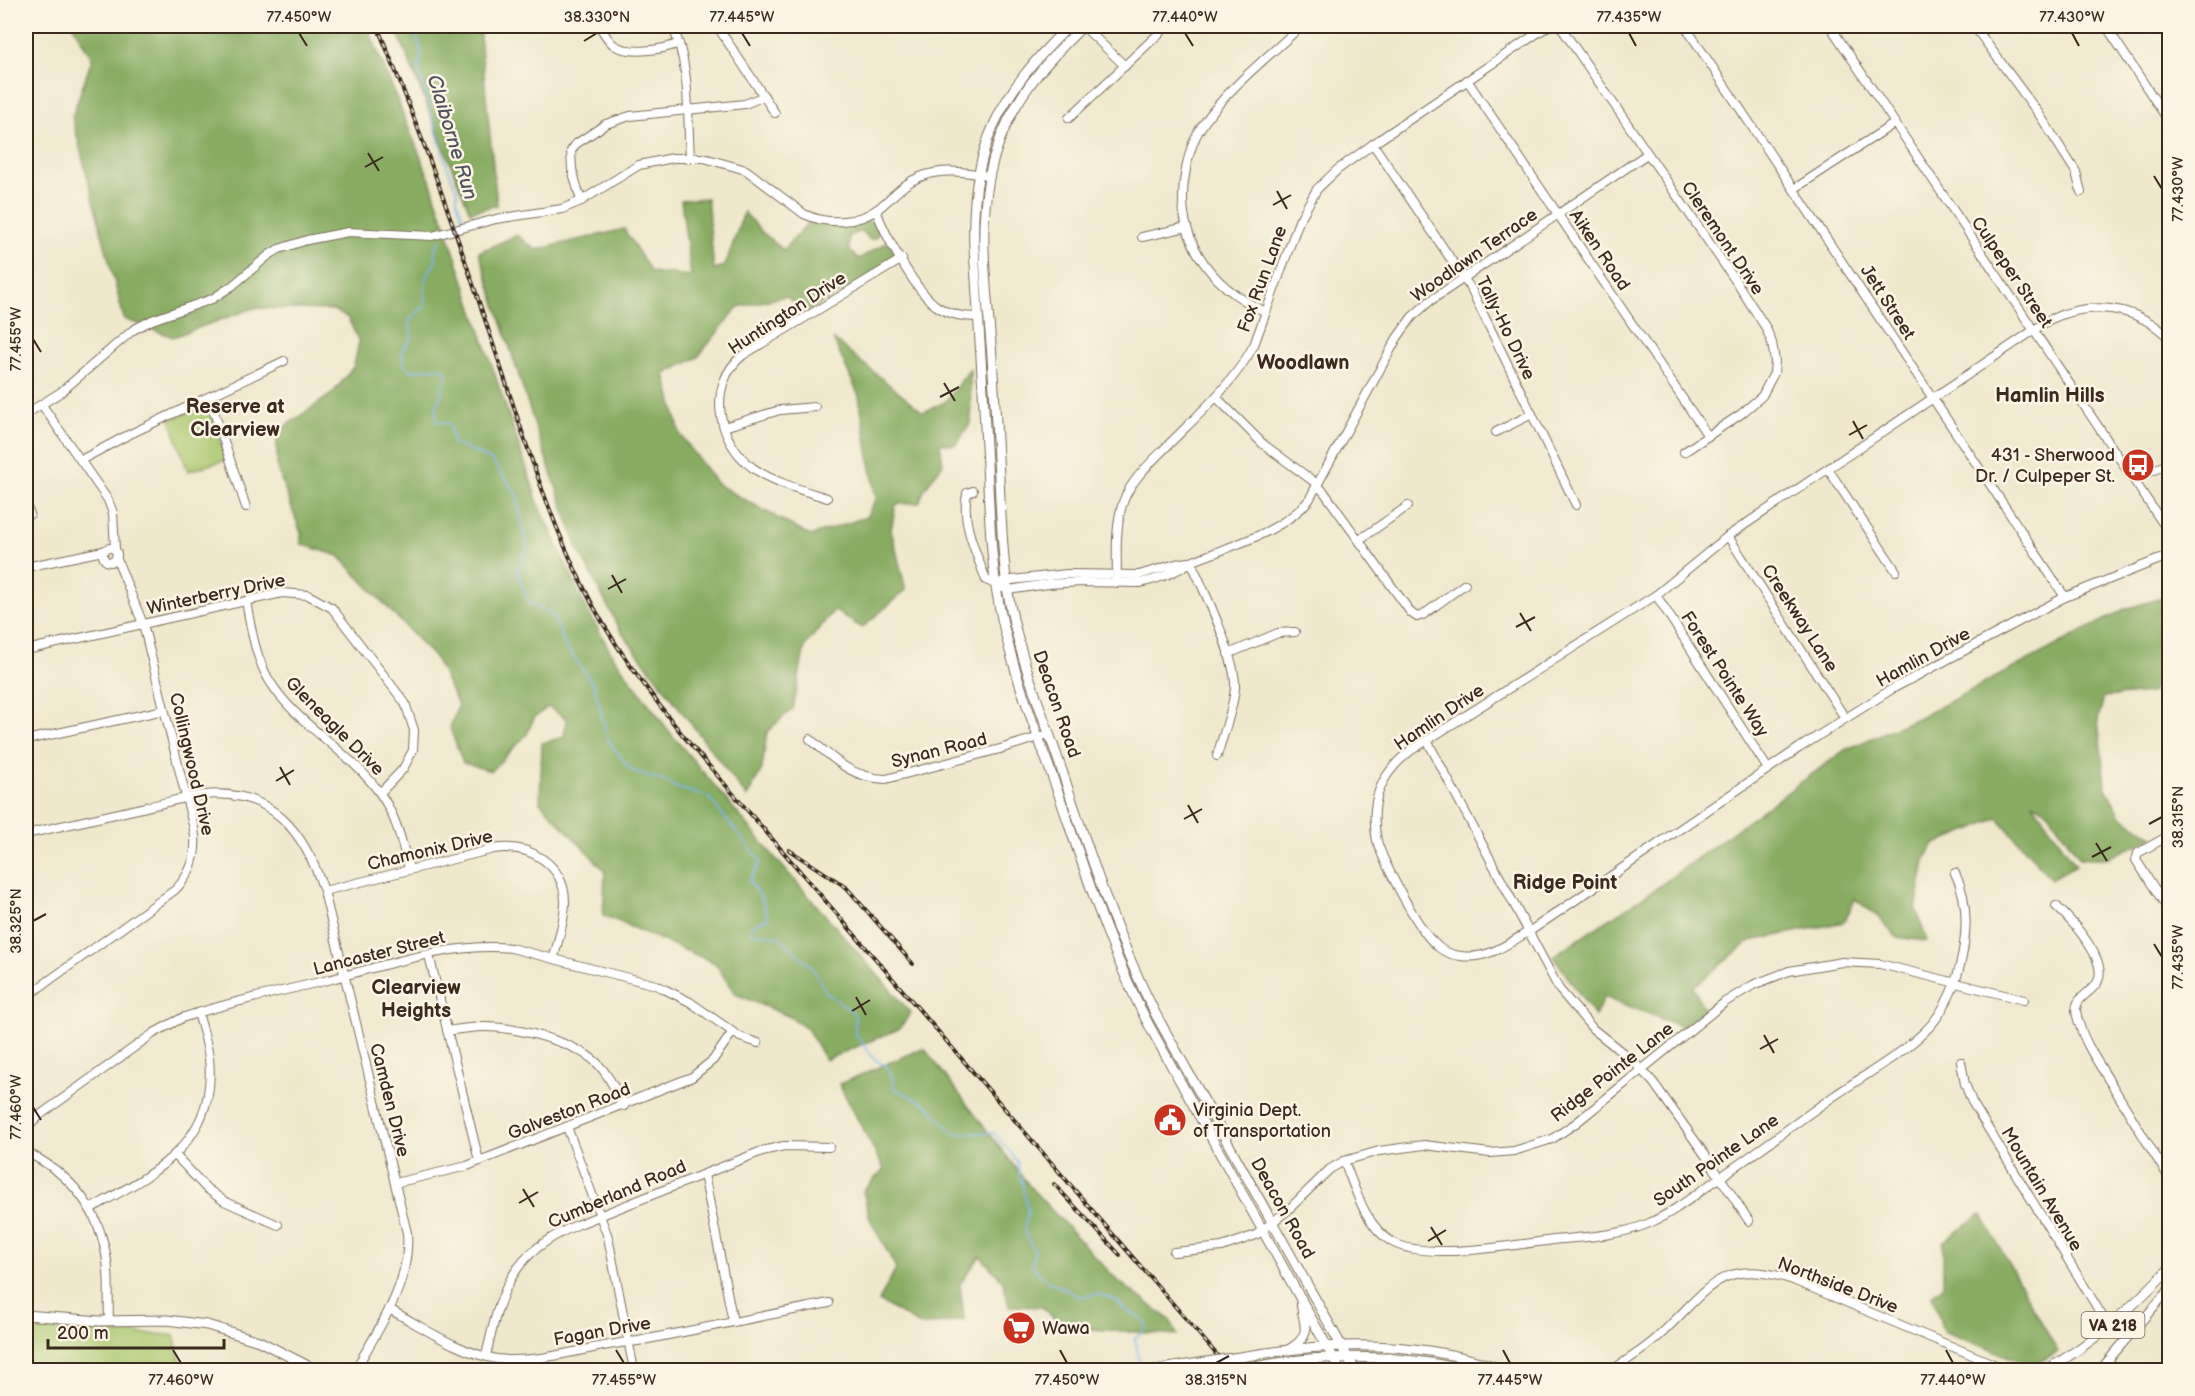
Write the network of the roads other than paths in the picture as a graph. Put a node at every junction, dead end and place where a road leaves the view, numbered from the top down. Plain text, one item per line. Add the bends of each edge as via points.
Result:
1 (599, 26) edge
2 (672, 26) edge
3 (717, 26) edge
4 (759, 26) edge
5 (773, 26) edge
6 (1069, 26) edge
7 (1083, 26) edge
8 (1167, 26) edge
9 (1301, 26) edge
10 (1548, 26) edge
11 (1560, 26) edge
12 (1685, 26) edge
13 (1830, 26) edge
14 (1974, 26) edge
15 (2106, 26) edge
16 (679, 43) junction
17 (1125, 66) junction
18 (1467, 81) junction
19 (764, 96) junction
20 (687, 112) junction
21 (776, 113) dead end
22 (2166, 117) dead end
23 (1070, 118) dead end
24 (1895, 123) junction
25 (1373, 144) junction
26 (1647, 154) junction
27 (690, 158) junction
28 (984, 175) junction
29 (1794, 189) junction
30 (2081, 192) dead end
31 (580, 201) junction
32 (876, 210) junction
33 (1558, 215) junction
34 (1187, 227) junction
35 (1142, 237) dead end
36 (902, 259) junction
37 (1464, 278) junction
38 (1266, 312) junction
39 (978, 317) junction
40 (2033, 331) junction
41 (2169, 339) edge
42 (284, 361) dead end
43 (209, 397) junction
44 (1216, 397) junction
45 (1933, 398) junction
46 (42, 405) junction
47 (815, 407) dead end
48 (26, 414) edge
49 (1532, 414) junction
50 (724, 427) junction
51 (1496, 432) dead end
52 (1708, 436) junction
53 (1684, 452) dead end
54 (81, 460) junction
55 (2169, 463) edge
56 (1828, 469) junction
57 (2133, 479) junction
58 (1318, 485) junction
59 (973, 491) dead end
60 (827, 498) dead end
61 (1576, 505) dead end
62 (1408, 506) dead end
63 (246, 507) dead end
64 (2169, 534) edge
65 (1728, 536) junction
66 (1359, 540) junction
67 (110, 554) junction
68 (2169, 555) edge
69 (1191, 562) junction
70 (26, 567) edge
71 (1896, 571) dead end
72 (1117, 579) junction
73 (996, 584) junction
74 (1465, 584) dead end
75 (1007, 585) junction
76 (1656, 595) junction
77 (2065, 597) junction
78 (246, 601) junction
79 (143, 624) junction
80 (1295, 632) dead end
81 (26, 650) edge
82 (1228, 654) junction
83 (164, 710) junction
84 (1845, 718) junction
85 (1049, 734) junction
86 (1039, 738) junction
87 (810, 739) dead end
88 (26, 740) edge
89 (1427, 740) junction
90 (1217, 756) dead end
91 (1768, 769) junction
92 (380, 793) junction
93 (186, 798) junction
94 (26, 834) edge
95 (2169, 835) edge
96 (409, 869) junction
97 (1955, 873) dead end
98 (324, 891) junction
99 (2056, 906) dead end
100 (2169, 912) edge
101 (1528, 932) junction
102 (429, 955) junction
103 (554, 957) junction
104 (345, 976) junction
105 (1954, 982) junction
106 (26, 997) edge
107 (2024, 1000) dead end
108 (198, 1012) junction
109 (447, 1031) junction
110 (732, 1033) junction
111 (758, 1043) dead end
112 (1961, 1062) dead end
113 (1642, 1070) junction
114 (624, 1106) junction
115 (567, 1128) junction
116 (26, 1129) edge
117 (829, 1147) dead end
118 (26, 1152) edge
119 (175, 1155) junction
120 (479, 1161) junction
121 (1344, 1161) junction
122 (704, 1174) junction
123 (1720, 1177) junction
124 (2169, 1179) edge
125 (395, 1183) junction
126 (90, 1209) junction
127 (601, 1215) junction
128 (1749, 1221) dead end
129 (1272, 1223) junction
130 (278, 1225) dead end
131 (1263, 1229) junction
132 (1174, 1252) dead end
133 (2169, 1268) edge
134 (2169, 1288) edge
135 (1301, 1297) junction
136 (829, 1303) dead end
137 (389, 1309) junction
138 (26, 1315) edge
139 (109, 1321) junction
140 (733, 1322) junction
141 (2109, 1327) junction
142 (628, 1341) junction
143 (1327, 1345) junction
144 (1341, 1345) junction
145 (1288, 1350) junction
146 (486, 1356) junction
147 (1334, 1358) junction
148 (1348, 1358) junction
149 (1400, 1359) junction
150 (316, 1371) edge
151 (355, 1371) edge
152 (634, 1371) edge
153 (1154, 1371) edge
154 (1230, 1371) edge
155 (1340, 1371) edge
156 (1355, 1371) edge
157 (1378, 1371) edge
158 (1465, 1371) edge
159 (1504, 1371) edge
160 (1612, 1371) edge
161 (2008, 1371) edge
162 (2046, 1371) edge
163 (2100, 1371) edge

1 - 16 street via 613,44 625,49 654,50
2 - 16 street
3 - 19 street
4 - 5 street
6 - 28 main road, Deacon Road via 1031,64 1003,104 993,122
7 - 17 street
7 - 28 main road, Deacon Road via 1051,57 1021,95
8 - 17 street
9 - 34 street via 1218,105 1200,129 1184,177
10 - 18 street, Fox Run Lane
11 - 26 street, Cleremont Drive
12 - 29 street, Jett Street
13 - 24 street, Culpeper Street
14 - 30 street via 2076,172
15 - 22 street
16 - 20 street
17 - 23 street
18 - 25 street, Fox Run Lane
18 - 33 street, Aiken Road
19 - 20 street via 745,104
19 - 21 street
20 - 27 street
20 - 31 street via 621,118 576,144 570,156
24 - 29 street
24 - 40 street, Culpeper Street
25 - 37 street, Tally-Ho Drive
25 - 38 street, Fox Run Lane via 1332,174 1310,199
26 - 33 street, Woodlawn Terrace
26 - 52 street, Cleremont Drive via 1766,328 1774,350 1774,373 1762,396
27 - 31 street via 639,165
27 - 32 street via 720,161 746,170 813,219 844,221
28 - 32 street via 956,171 920,177 896,191
28 - 39 main road, Deacon Road via 974,207
28 - 75 main road, Deacon Road via 984,240
29 - 45 street, Jett Street
31 - 46 street via 432,236 348,232 279,249 222,293 133,330
32 - 36 street
33 - 37 street, Woodlawn Terrace
33 - 52 street, Aiken Road
34 - 35 street
34 - 38 street via 1200,259 1215,279 1237,297
36 - 39 street via 937,307 956,315
36 - 50 street, Huntington Drive via 736,361 720,391
37 - 49 street, Tally-Ho Drive
37 - 58 street, Woodlawn Terrace via 1422,308 1404,327
38 - 44 street, Fox Run Lane via 1247,359
39 - 73 main road, Deacon Road
40 - 41 street, Hamlin Drive via 2071,311 2102,307 2143,318
40 - 45 street, Hamlin Drive
40 - 57 street, Culpeper Street
42 - 43 street
43 - 54 street
43 - 63 street
44 - 58 street via 1263,444
44 - 72 street, Fox Run Lane via 1139,475 1127,493 1118,525
45 - 56 street, Hamlin Drive
45 - 77 street, Jett Street
46 - 48 street
46 - 54 street
47 - 50 street via 780,410
49 - 51 street
49 - 61 street, Tally-Ho Drive
50 - 60 street, Huntington Drive via 734,448 754,468 776,481
52 - 53 street, Cleremont Drive
54 - 67 street via 111,505 114,536
55 - 57 street
56 - 65 street, Hamlin Drive
56 - 71 street
57 - 64 street, Culpeper Street
58 - 66 street
58 - 69 street, Woodlawn Terrace via 1302,508 1285,522
59 - 73 street via 967,493 966,521 986,580
62 - 66 street
65 - 76 street, Hamlin Drive
65 - 84 street, Creekway Lane
66 - 74 street via 1411,614 1421,616
67 - 70 street via 94,553
67 - 79 street, Collingwood Drive via 121,569
68 - 77 street, Hamlin Drive
69 - 72 street, Woodlawn Terrace via 1154,580 1140,583
69 - 82 street
72 - 75 street, Woodlawn Terrace
73 - 75 street
73 - 86 main road, Deacon Road via 1008,643
75 - 85 main road, Deacon Road via 1024,660
76 - 89 street, Hamlin Drive
76 - 91 street, Forest Pointe Way
77 - 84 street, Hamlin Drive
78 - 79 street, Winterberry Drive
78 - 92 street, Gleneagle Drive via 255,645 270,681 288,704 363,772
78 - 92 street, Winterberry Drive via 290,592 324,603 400,696 412,721 413,750 404,769
79 - 81 street, Winterberry Drive
79 - 83 street, Collingwood Drive
80 - 82 street via 1278,633
82 - 90 street via 1235,688
83 - 88 street
83 - 93 street, Collingwood Drive
84 - 91 street, Hamlin Drive
85 - 86 street, Synan Road
85 - 129 main road, Deacon Road via 1134,971
86 - 87 street, Synan Road via 886,779 850,771
86 - 131 main road, Deacon Road via 1124,975
89 - 101 street
89 - 101 street, Hamlin Drive via 1392,767 1375,807 1375,829 1382,854 1418,924 1440,948 1463,957 1489,954
91 - 101 street, Hamlin Drive
92 - 96 street, Gleneagle Drive via 398,829
93 - 94 street, Camden Drive
93 - 98 street, Camden Drive via 230,795 273,811 299,836
93 - 106 street, Collingwood Drive via 195,844 190,869 181,884
95 - 100 street via 2138,853 2136,860
96 - 98 street, Chamonix Drive
96 - 103 street, Chamonix Drive via 502,848 536,854 557,875 564,892
97 - 105 street, South Pointe Lane via 1963,892 1966,928
98 - 104 street, Camden Drive
99 - 124 street via 2075,925 2099,968 2097,983 2079,999 2076,1010 2089,1049
101 - 113 street via 1572,1006
102 - 103 street, Lancaster Street via 490,946
102 - 104 street, Lancaster Street
102 - 109 street
103 - 110 street, Lancaster Street via 656,985 690,1002
104 - 108 street, Lancaster Street
104 - 125 street, Camden Drive
105 - 107 street, Ridge Pointe Lane
105 - 113 street, Ridge Pointe Lane via 1861,962 1827,963 1789,971 1753,985 1725,1002
105 - 123 street, South Pointe Lane via 1937,1017 1922,1034
108 - 116 street, Lancaster Street via 154,1033
108 - 119 street via 207,1046 209,1085 199,1121
109 - 114 street via 496,1027 567,1044 597,1063
109 - 120 street
110 - 111 street, Lancaster Street
110 - 114 street, Galveston Road via 699,1073
112 - 141 street, Mountain Avenue via 1972,1102
113 - 121 street, Ridge Pointe Lane via 1564,1132 1527,1149 1490,1152 1425,1145 1380,1150
113 - 123 street
114 - 115 street, Galveston Road
115 - 120 street, Galveston Road
115 - 127 street
117 - 122 street, Cumberland Road via 773,1148
118 - 126 street via 64,1175
119 - 126 street via 147,1177
119 - 130 street via 214,1194
120 - 125 street, Galveston Road
121 - 123 street, South Pointe Lane via 1377,1230 1398,1245 1432,1250 1482,1249 1627,1230 1662,1217
121 - 129 street, Ridge Pointe Lane via 1330,1169
122 - 127 street, Cumberland Road
122 - 140 street
123 - 128 street
125 - 137 street, Camden Drive via 408,1246 402,1280
126 - 139 street via 107,1260
127 - 142 street
127 - 146 street, Cumberland Road via 552,1237 519,1265 498,1306
129 - 131 street, Ridge Pointe Lane
129 - 144 main road, Deacon Road
131 - 132 street, Ridge Pointe Lane via 1222,1247
131 - 135 main road, Deacon Road
133 - 141 main road, VA 218
134 - 163 street
135 - 143 main road, Deacon Road
135 - 145 main road via 1306,1330 1303,1338
136 - 140 street, Fagan Drive
137 - 146 street, Fagan Drive via 462,1348
137 - 151 street, Camden Drive
138 - 139 main road
139 - 150 main road via 167,1320 223,1329 259,1341
140 - 142 street, Fagan Drive
141 - 162 main road, VA 218
142 - 146 street, Fagan Drive via 532,1359
142 - 152 street
143 - 144 main road
143 - 145 main road
143 - 147 main road, Deacon Road
144 - 148 main road, Deacon Road
144 - 159 main road via 1429,1351
145 - 153 main road, bridge
147 - 148 main road
147 - 154 main road
147 - 155 main road, Deacon Road
148 - 149 main road
148 - 156 main road, Deacon Road
149 - 157 main road
149 - 158 main road
160 - 161 street, Northside Drive via 1659,1337 1718,1281 1748,1271 1792,1280

